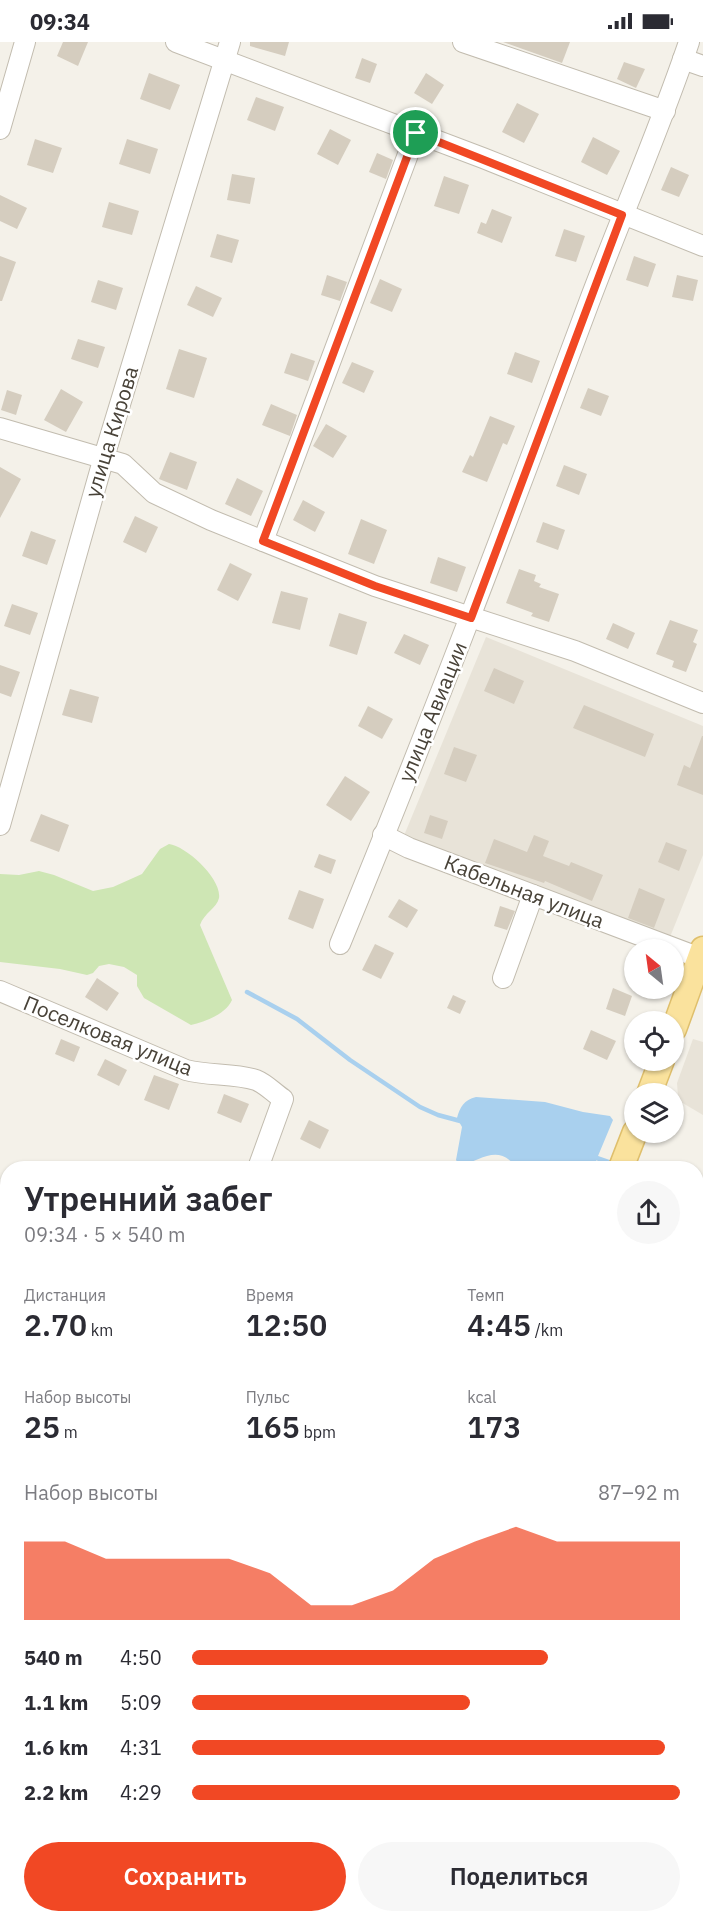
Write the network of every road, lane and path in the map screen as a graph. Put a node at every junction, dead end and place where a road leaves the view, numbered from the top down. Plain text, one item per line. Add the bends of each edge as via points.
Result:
1 (25, 42) edge
2 (176, 42) edge
3 (464, 42) edge
4 (686, 50) edge
5 (227, 51) edge
6 (703, 66) edge
7 (665, 111) junction
8 (0, 129) edge
9 (416, 133) junction
10 (622, 215) junction
11 (703, 246) edge
12 (0, 428) edge
13 (104, 457) junction
14 (263, 541) junction
15 (471, 618) junction
16 (703, 704) edge
17 (0, 825) edge
18 (383, 835) junction
19 (533, 895) junction
20 (340, 944) dead end
21 (701, 954) edge
22 (503, 978) dead end
23 (0, 991) edge
24 (680, 1011) edge
25 (631, 1143) edge
26 (261, 1161) edge
27 (624, 1161) edge

1 - 8 street
2 - 5 street
3 - 7 street
4 - 6 street
4 - 7 street, улица Авиации
5 - 9 street
5 - 13 street, улица Кирова
7 - 10 street, улица Авиации
9 - 10 street
9 - 14 street
10 - 11 street
10 - 15 street, улица Авиации
12 - 13 street
13 - 14 street via 123,464 154,493 182,508
13 - 17 street, улица Кирова
14 - 15 street via 375,586
15 - 16 street via 575,651
15 - 18 street, улица Авиации
18 - 19 street, Кабельная улица
18 - 20 street, улица Авиации
19 - 21 street, Кабельная улица
19 - 22 street
21 - 24 main road
23 - 26 street, Поселковая улица via 186,1070 255,1080 283,1099
25 - 27 main road

